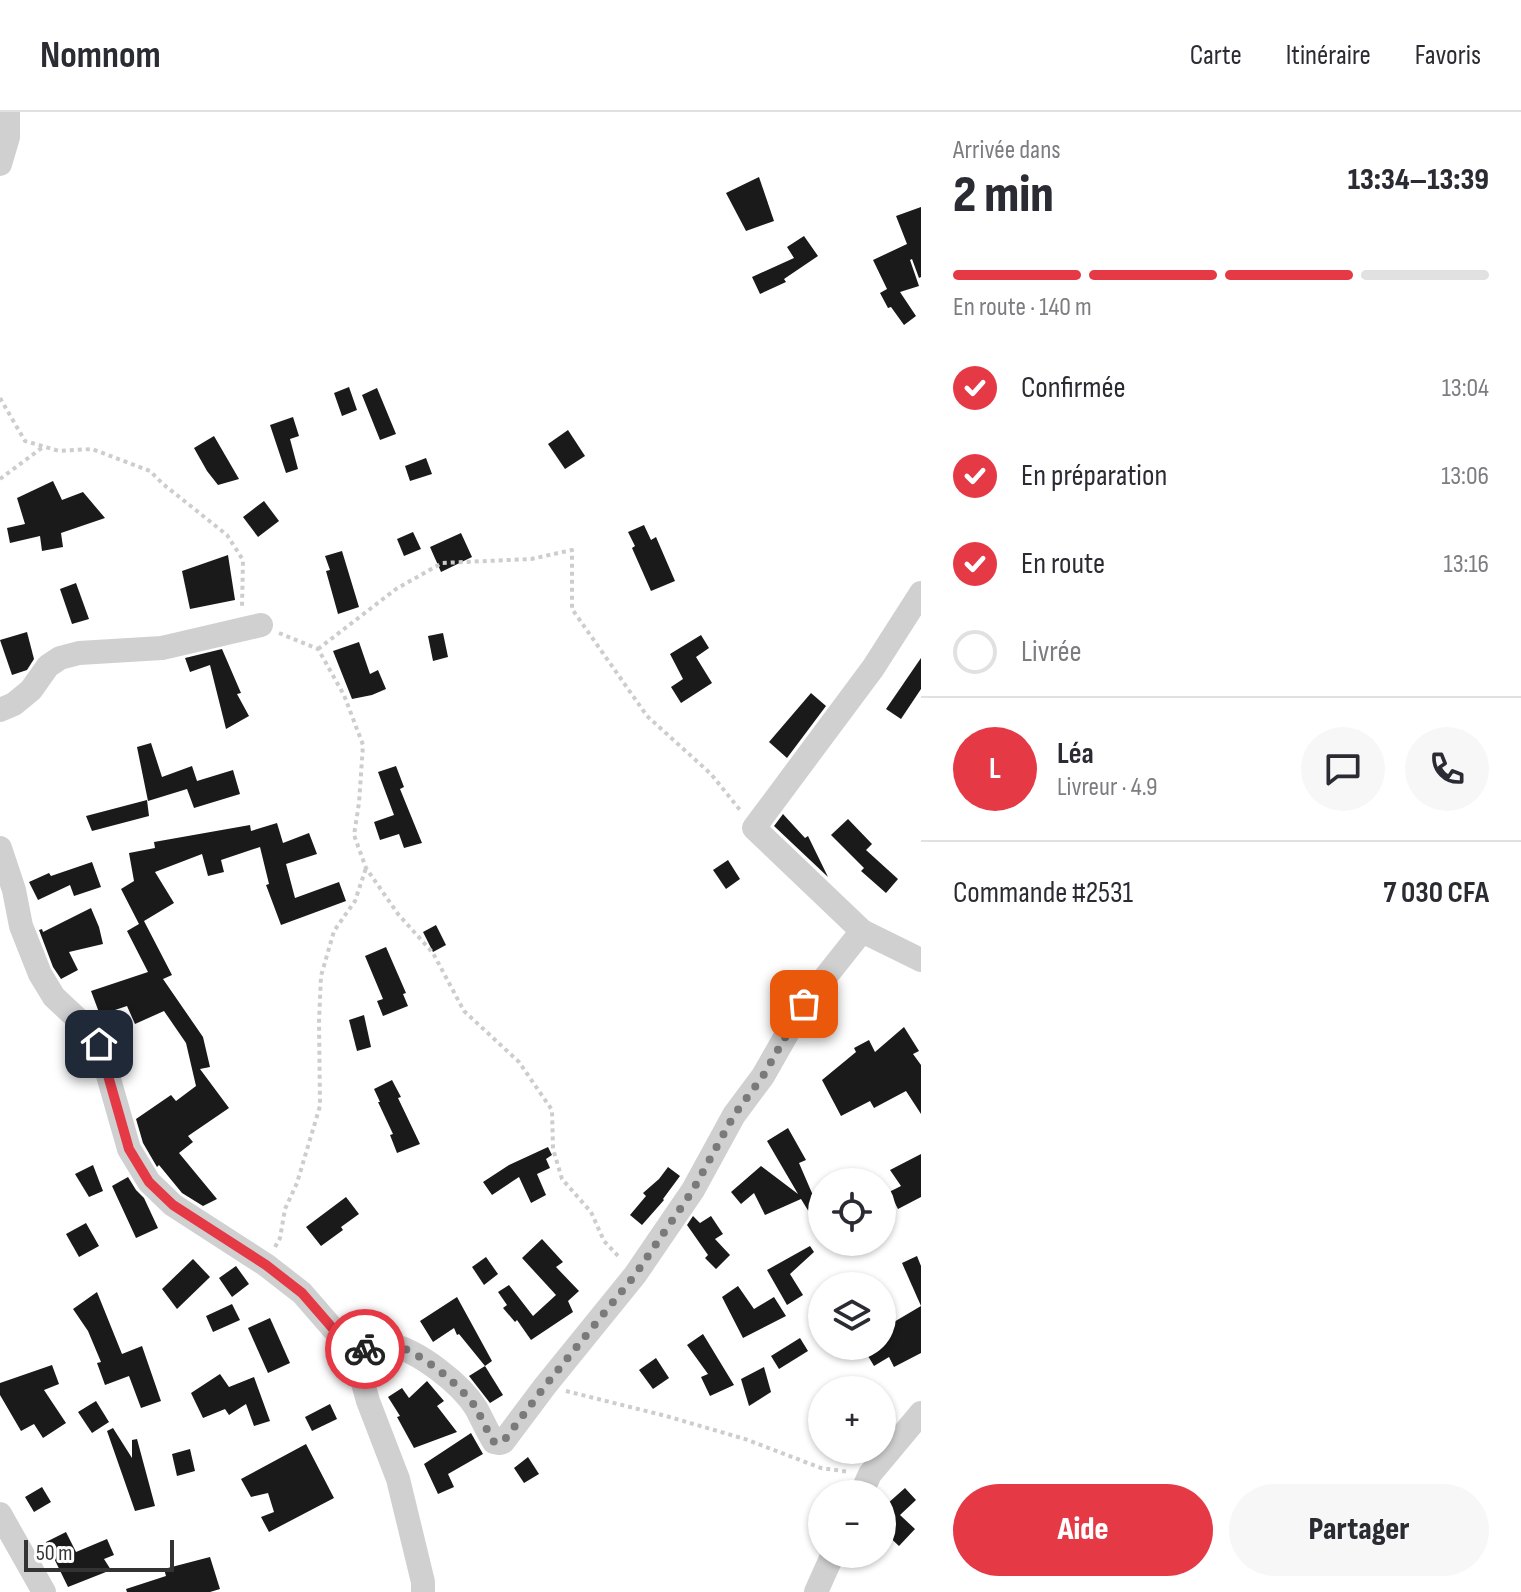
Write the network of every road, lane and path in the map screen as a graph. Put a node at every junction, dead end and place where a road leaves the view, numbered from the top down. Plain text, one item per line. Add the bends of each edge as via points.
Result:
1 (8, 112) edge
2 (0, 164) edge
3 (0, 398) edge
4 (45, 447) junction
5 (0, 479) edge
6 (921, 593) edge
7 (261, 625) junction
8 (318, 649) junction
9 (0, 710) edge
10 (754, 828) junction
11 (0, 848) edge
12 (366, 868) junction
13 (862, 931) junction
14 (921, 960) edge
15 (266, 1265) junction
16 (635, 1275) junction
17 (355, 1354) junction
18 (545, 1386) junction
19 (921, 1413) edge
20 (855, 1480) edge
21 (869, 1480) edge
22 (0, 1514) edge
23 (827, 1568) edge
24 (44, 1592) edge
25 (423, 1592) edge
26 (816, 1592) edge

1 - 2 street
3 - 4 path via 25,441
4 - 5 path
4 - 7 path via 92,449 150,471 227,535 243,560 242,615
6 - 10 street via 873,668
7 - 8 path
7 - 9 street via 162,648 69,655 48,666 31,690
8 - 10 path via 396,589 442,563 531,559 572,550 572,609 647,716 711,774
8 - 12 path via 344,695 363,745 354,835
10 - 13 street
11 - 15 street via 40,974 54,997 99,1044 129,1149 149,1182 173,1205
12 - 15 path via 355,901 334,931 321,976 320,1106 280,1238
12 - 16 path via 433,953 464,1011 519,1062 552,1110 553,1149 562,1179 591,1212 604,1241
13 - 14 street
13 - 16 street via 804,1004 693,1190
15 - 17 street via 302,1293
16 - 18 street
17 - 18 street via 390,1344 411,1353 446,1375 499,1443
17 - 25 street via 398,1479
18 - 20 path via 732,1435
19 - 21 street
22 - 24 street
23 - 26 street

